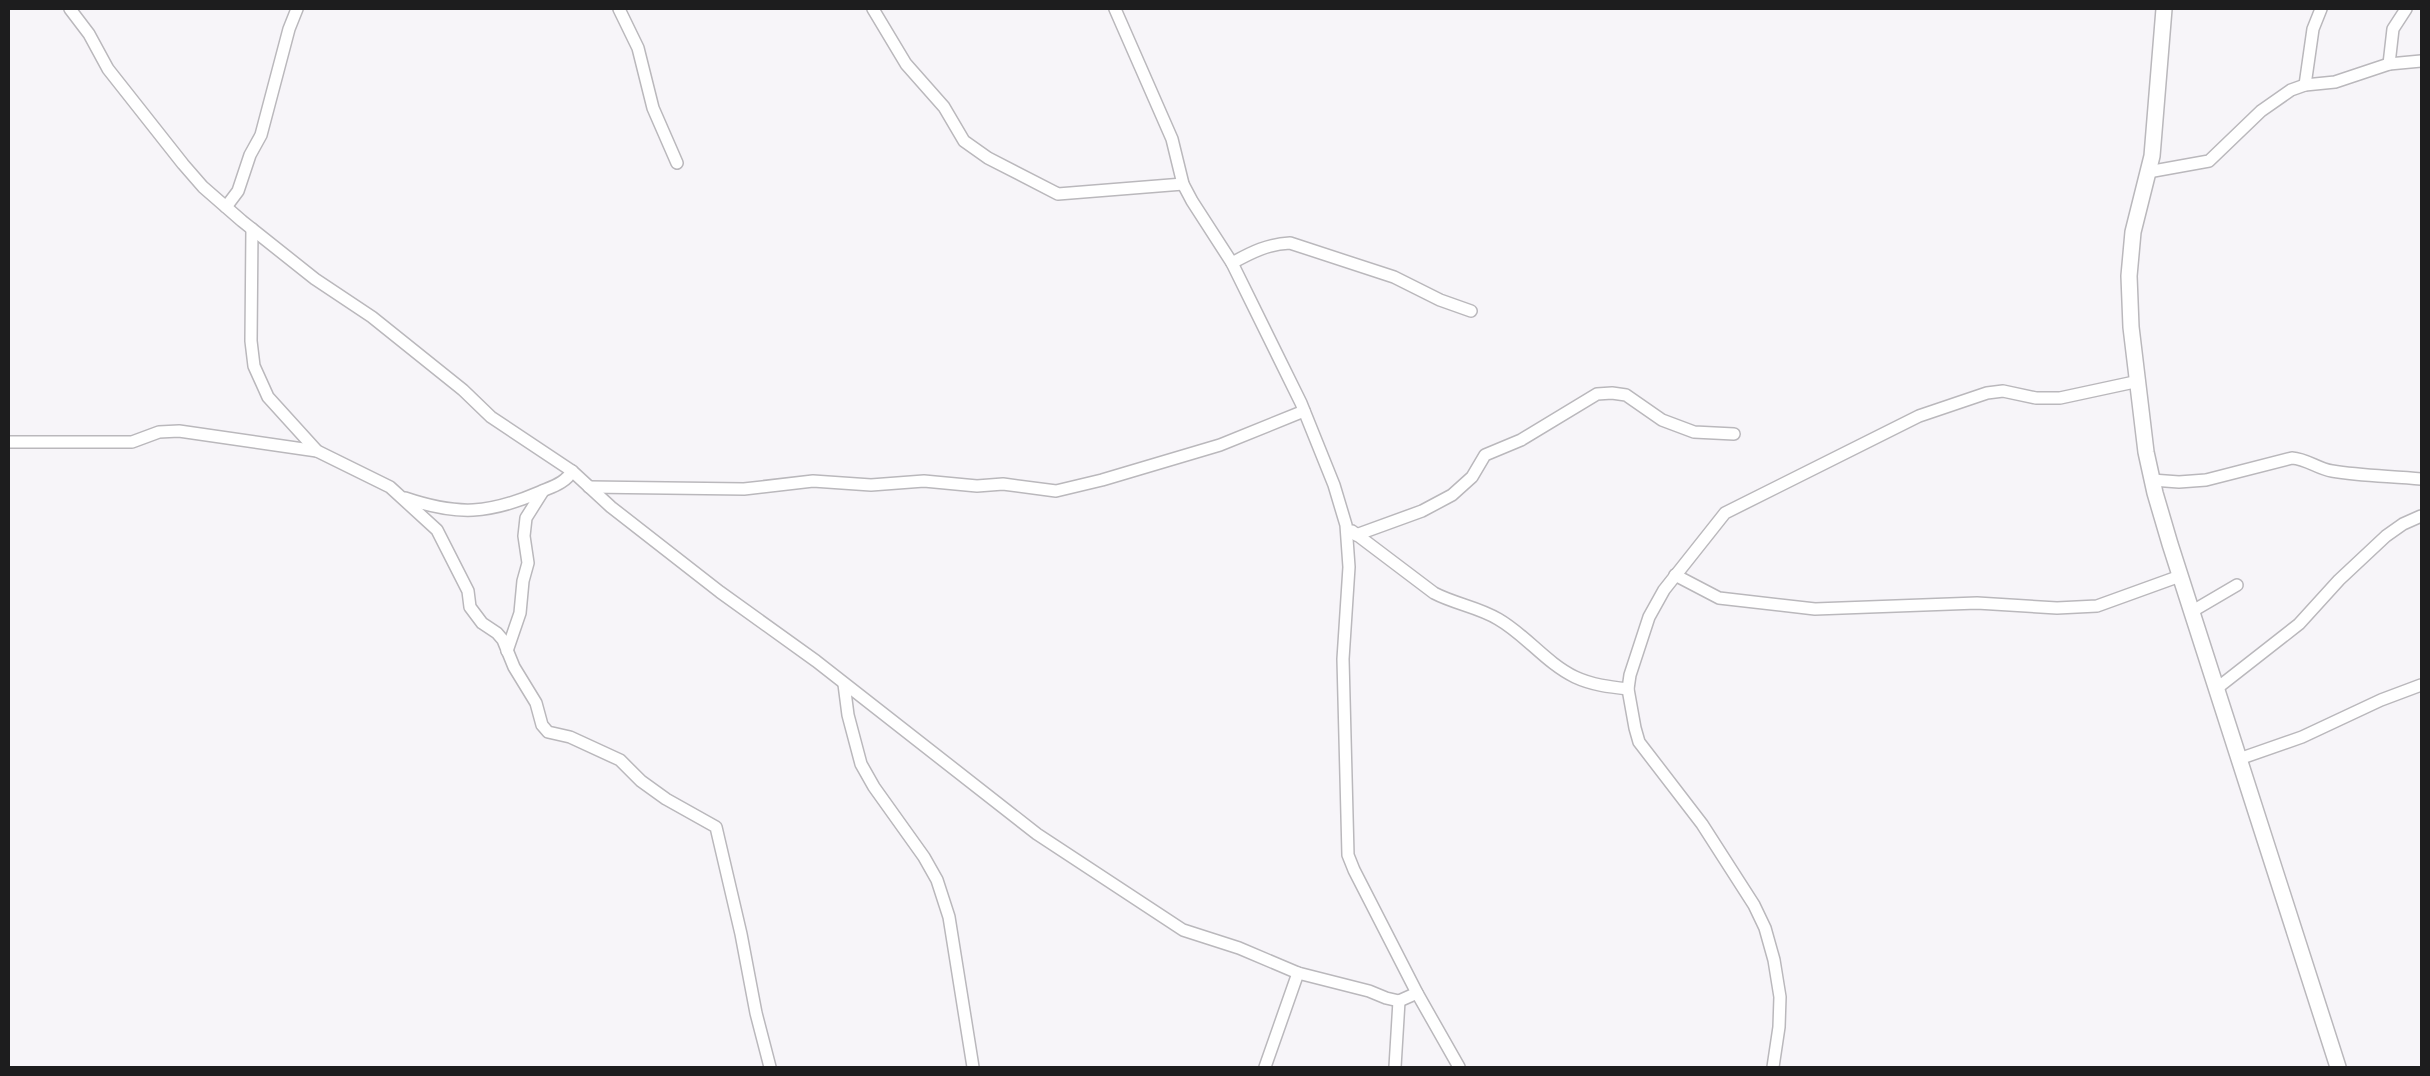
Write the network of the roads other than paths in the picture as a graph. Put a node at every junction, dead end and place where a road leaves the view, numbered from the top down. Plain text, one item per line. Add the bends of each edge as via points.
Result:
1 (70, 9) edge
2 (297, 9) edge
3 (619, 9) edge
4 (873, 9) edge
5 (1114, 9) edge
6 (2164, 9) edge
7 (2321, 9) edge
8 (2406, 9) edge
9 (2421, 61) edge
10 (2389, 64) junction
11 (2305, 85) junction
12 (677, 163) dead end
13 (2148, 172) junction
14 (1184, 184) junction
15 (226, 207) junction
16 (252, 229) junction
17 (1232, 263) junction
18 (1471, 311) dead end
19 (2139, 381) junction
20 (1304, 411) junction
21 (1734, 434) dead end
22 (9, 442) edge
23 (317, 451) junction
24 (572, 471) junction
25 (2421, 479) edge
26 (2152, 480) junction
27 (589, 487) junction
28 (544, 490) junction
29 (403, 497) junction
30 (2421, 516) edge
31 (1346, 526) junction
32 (1356, 535) junction
33 (1674, 575) junction
34 (2180, 576) junction
35 (2237, 585) dead end
36 (2191, 612) junction
37 (508, 651) junction
38 (844, 684) junction
39 (2421, 685) edge
40 (1628, 689) junction
41 (2216, 689) junction
42 (2239, 759) junction
43 (1298, 973) junction
44 (1416, 993) junction
45 (1399, 1001) junction
46 (770, 1067) edge
47 (973, 1067) edge
48 (1266, 1067) edge
49 (1395, 1067) edge
50 (1459, 1067) edge
51 (1773, 1067) edge
52 (2338, 1067) edge

1 - 15 street via 89,34 108,69 198,181
2 - 15 street via 261,135 250,155 238,191
3 - 12 street via 638,48 653,108
4 - 14 street via 906,64 944,107 964,140 981,154 1058,194
5 - 14 street via 1172,139
6 - 13 main road via 2156,122
7 - 11 street via 2313,29
8 - 10 street via 2393,29
9 - 10 street
10 - 11 street via 2335,82
11 - 13 street via 2291,90 2261,111 2209,161
13 - 19 main road via 2133,232 2129,276 2131,327
14 - 17 street
15 - 16 street
16 - 23 street via 251,341 254,366 268,397
16 - 24 street via 372,317 512,432
17 - 18 street via 1276,243 1290,243 1394,277
17 - 20 street
19 - 26 main road
19 - 33 street via 2060,398 2036,398 2003,391 1987,393 1919,416 1725,513
20 - 27 street via 1220,445 1056,491 1003,484 977,486 924,482 871,486 813,481 744,489
20 - 31 street via 1334,485
21 - 32 street via 1694,432 1662,420 1626,396 1597,394 1521,440 1485,454 1472,477 1452,495 1422,511
22 - 23 street via 132,442 159,432 179,431
23 - 29 street via 379,481
24 - 27 street
24 - 28 street via 562,482
25 - 26 street via 2346,474 2292,458 2206,480
26 - 34 main road
27 - 38 street via 720,592
28 - 29 street via 502,507 466,511
28 - 37 street via 526,518 524,536 528,564 520,613
29 - 37 street via 438,530 468,591 470,607 482,623 501,637
30 - 41 street via 2386,536 2299,624
31 - 32 street
31 - 44 street via 1349,567 1343,659 1348,855
32 - 40 street via 1434,593 1481,610 1506,624 1575,677 1594,684
33 - 34 street via 1719,598 1815,609 1977,603 2057,608 2097,606
33 - 40 street via 1649,617
34 - 36 main road
35 - 36 street
36 - 41 main road
37 - 46 street via 536,702 542,725 548,732 570,736 620,760 666,799 716,828
38 - 43 street via 1037,834 1183,930 1239,948
38 - 47 street via 848,715 862,764 937,880 949,917
39 - 42 street via 2380,700 2302,737
40 - 51 street via 1640,742 1702,824 1754,905 1764,928 1774,960 1780,997
41 - 42 main road
42 - 52 main road
43 - 45 street
43 - 48 street
44 - 45 street
44 - 50 street
45 - 49 street

